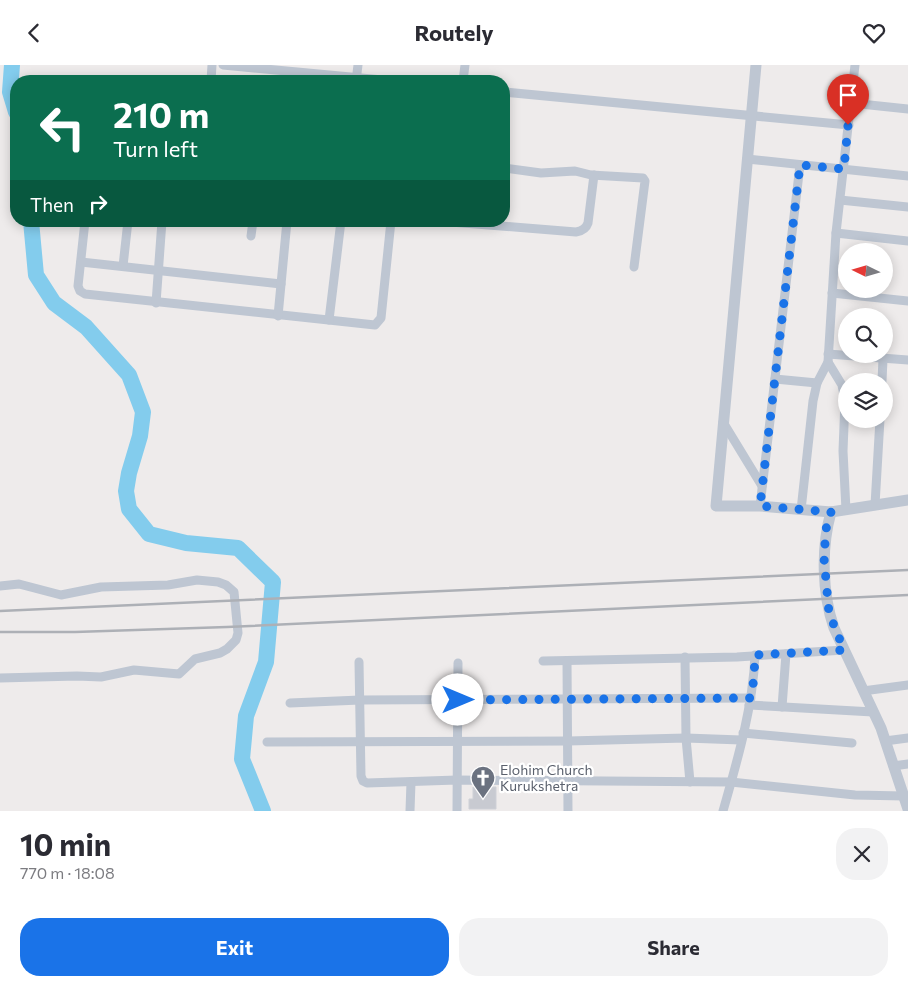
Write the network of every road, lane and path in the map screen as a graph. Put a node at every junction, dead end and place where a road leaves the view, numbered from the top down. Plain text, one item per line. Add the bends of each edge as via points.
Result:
1 (223, 65) edge
2 (756, 65) edge
3 (855, 65) edge
4 (312, 75) edge
5 (510, 93) edge
6 (851, 103) junction
7 (908, 109) edge
8 (751, 117) junction
9 (848, 125) junction
10 (747, 159) junction
11 (800, 165) junction
12 (510, 169) edge
13 (844, 169) junction
14 (594, 175) junction
15 (908, 176) edge
16 (840, 200) junction
17 (908, 207) edge
18 (84, 227) edge
19 (127, 227) edge
20 (162, 227) edge
21 (252, 227) edge
22 (286, 227) edge
23 (340, 227) edge
24 (390, 227) edge
25 (510, 227) edge
26 (836, 233) junction
27 (251, 236) dead end
28 (908, 241) edge
29 (81, 262) junction
30 (123, 266) junction
31 (634, 267) dead end
32 (158, 269) junction
33 (281, 284) junction
34 (832, 293) junction
35 (908, 301) edge
36 (156, 303) junction
37 (278, 316) junction
38 (329, 320) junction
39 (828, 358) junction
40 (838, 358) edge
41 (893, 359) edge
42 (908, 360) edge
43 (775, 379) junction
44 (817, 383) junction
45 (723, 422) junction
46 (879, 428) edge
47 (762, 486) junction
48 (908, 500) edge
49 (875, 505) junction
50 (760, 506) junction
51 (801, 510) junction
52 (846, 510) junction
53 (831, 512) junction
54 (0, 586) edge
55 (844, 650) junction
56 (786, 653) junction
57 (755, 655) junction
58 (685, 657) junction
59 (543, 661) dead end
60 (567, 661) junction
61 (359, 662) dead end
62 (458, 663) dead end
63 (0, 678) edge
64 (908, 685) edge
65 (864, 691) junction
66 (686, 697) junction
67 (360, 700) junction
68 (458, 700) junction
69 (568, 700) junction
70 (750, 701) junction
71 (290, 703) dead end
72 (782, 707) junction
73 (873, 712) junction
74 (742, 736) junction
75 (686, 738) junction
76 (908, 738) edge
77 (360, 741) junction
78 (458, 741) junction
79 (568, 741) junction
80 (885, 741) junction
81 (267, 742) dead end
82 (852, 743) dead end
83 (908, 764) edge
84 (894, 766) junction
85 (457, 780) junction
86 (411, 781) junction
87 (568, 781) junction
88 (690, 781) junction
89 (731, 782) junction
90 (904, 796) junction
91 (908, 809) edge
92 (410, 811) edge
93 (457, 811) edge
94 (568, 811) edge
95 (723, 811) edge

1 - 4 street
2 - 8 street
3 - 6 street
5 - 8 street
6 - 7 street
6 - 9 street
8 - 9 street
8 - 10 street
9 - 13 street
10 - 11 street
10 - 45 street
11 - 13 street
11 - 43 street
12 - 14 street via 541,173 575,171
13 - 15 street
13 - 16 street
14 - 25 street via 588,223 582,231
14 - 31 street via 644,179
16 - 17 street
16 - 26 street
18 - 29 street
19 - 30 street
20 - 32 street
21 - 27 street
22 - 33 street
23 - 38 street
24 - 38 street via 380,321 370,325
26 - 28 street
26 - 34 street
29 - 30 street
29 - 36 street via 78,286 82,293
30 - 32 street
32 - 33 street
32 - 36 street
33 - 37 street
34 - 35 street
34 - 39 street
36 - 37 street
37 - 38 street
39 - 40 street
39 - 44 street
39 - 52 street via 842,385 845,400
41 - 42 street
43 - 44 street
43 - 47 street
44 - 51 street
45 - 47 street
45 - 50 street via 716,506
46 - 49 street
47 - 50 street
48 - 49 street
49 - 52 street
50 - 51 street
51 - 53 street
52 - 53 street
53 - 55 street via 824,558 829,613
54 - 63 street via 18,584 61,595 101,587 214,581 226,585 234,593 238,633 227,649 195,659 179,674 134,670 101,677
55 - 56 street
55 - 65 street
56 - 57 street
56 - 72 street
57 - 58 street
57 - 70 street
58 - 60 street
58 - 66 street
59 - 60 street
60 - 69 street
61 - 67 street
62 - 68 street
64 - 65 street
65 - 73 street
66 - 69 street
66 - 70 street
66 - 75 street
67 - 68 street
67 - 71 street
67 - 77 street
68 - 69 street
68 - 78 street
69 - 79 street
70 - 72 street
70 - 74 street
72 - 73 street
73 - 80 street
74 - 75 street
74 - 82 street
74 - 89 street
75 - 79 street
75 - 88 street
76 - 80 street
77 - 78 street
77 - 81 street
77 - 86 street via 363,781
78 - 79 street
78 - 85 street
79 - 87 street
80 - 84 street
83 - 84 street
84 - 90 street
85 - 86 street
85 - 87 street
85 - 93 street
86 - 92 street
87 - 88 street
87 - 94 street
88 - 89 street
89 - 90 street via 846,794
89 - 95 street
90 - 91 street

